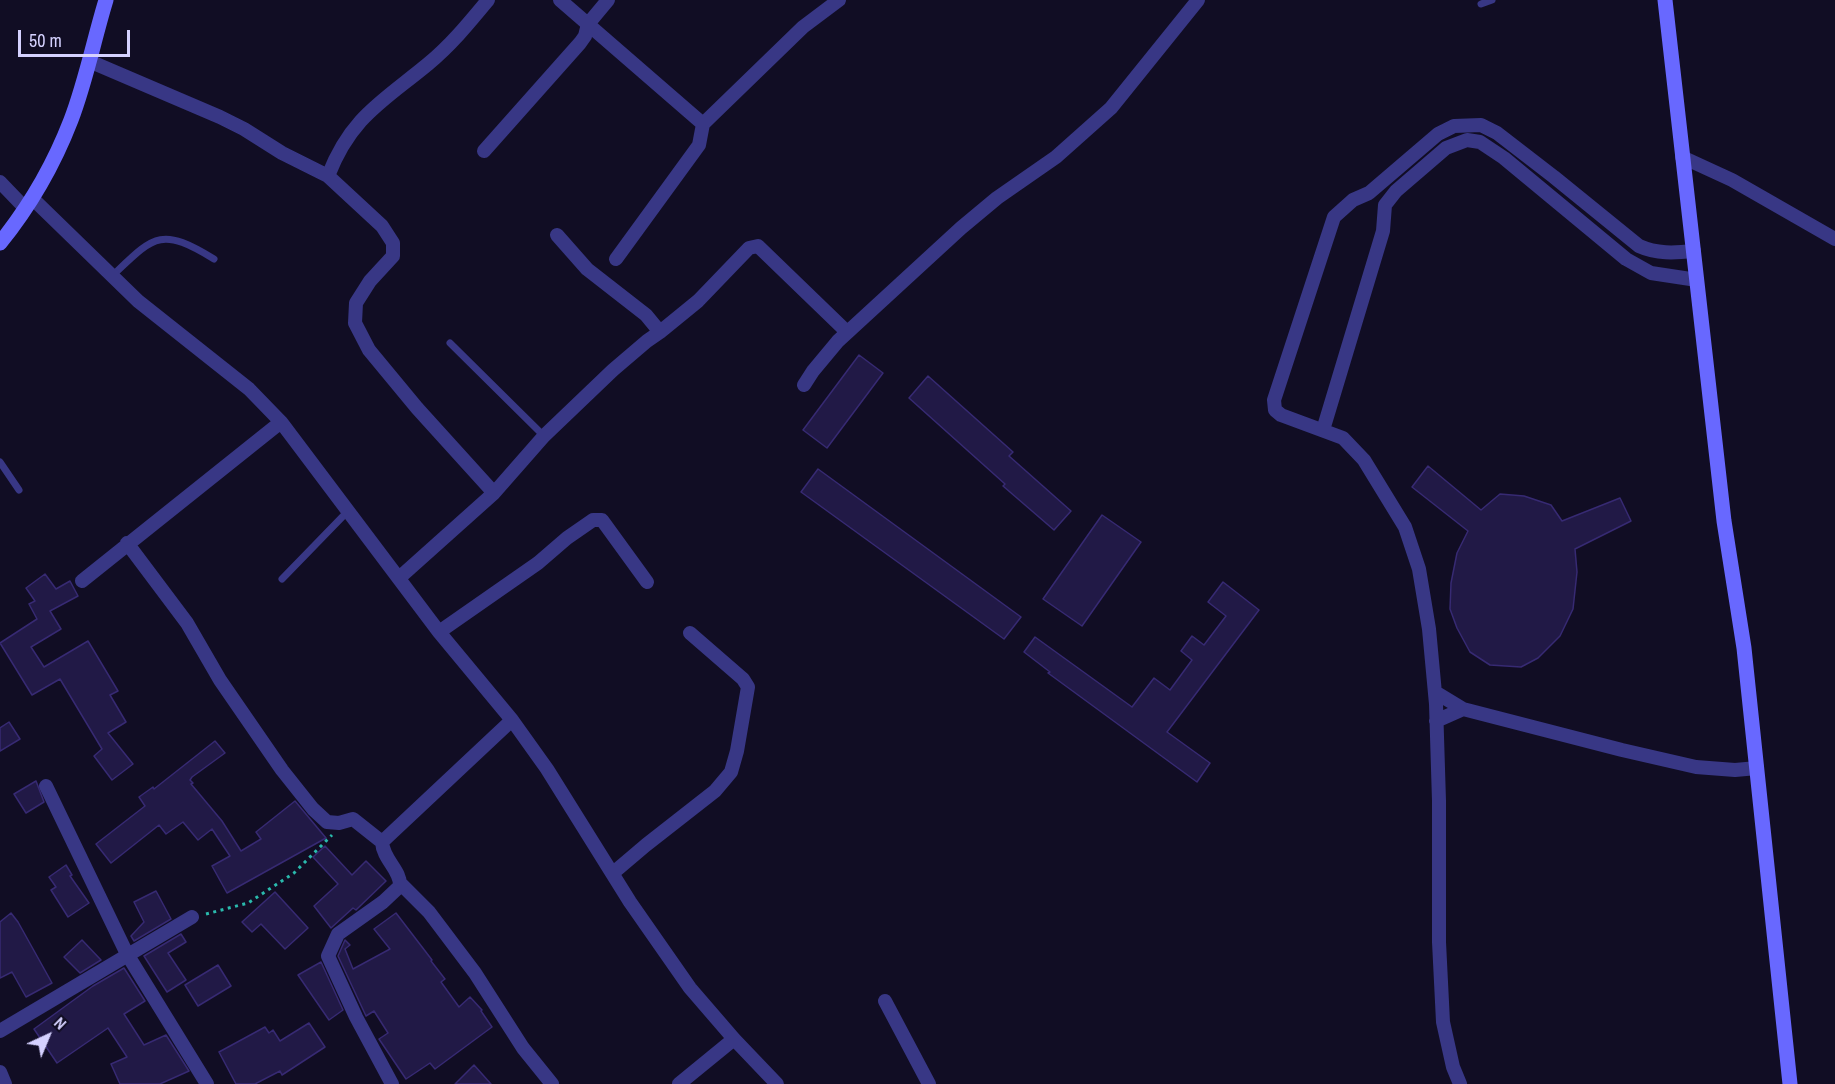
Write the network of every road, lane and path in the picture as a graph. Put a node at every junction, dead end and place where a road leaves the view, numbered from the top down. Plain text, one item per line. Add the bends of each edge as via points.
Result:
1 (106, 0) edge
2 (488, 0) edge
3 (560, 0) edge
4 (608, 0) edge
5 (839, 0) edge
6 (1198, 0) edge
7 (1492, 0) edge
8 (1665, 0) edge
9 (1481, 4) dead end
10 (588, 24) junction
11 (89, 61) junction
12 (703, 124) junction
13 (484, 151) dead end
14 (1682, 157) junction
15 (328, 176) junction
16 (0, 182) edge
17 (29, 203) junction
18 (557, 236) dead end
19 (1835, 239) edge
20 (0, 243) edge
21 (1694, 251) junction
22 (214, 259) dead end
23 (616, 259) dead end
24 (112, 276) junction
25 (1697, 280) junction
26 (660, 332) junction
27 (847, 333) junction
28 (450, 343) dead end
29 (804, 385) dead end
30 (281, 422) junction
31 (1323, 430) junction
32 (544, 436) junction
33 (0, 462) edge
34 (19, 490) dead end
35 (494, 493) junction
36 (348, 511) junction
37 (127, 543) junction
38 (399, 578) junction
39 (282, 579) dead end
40 (82, 581) dead end
41 (647, 582) dead end
42 (439, 632) junction
43 (690, 633) dead end
44 (1435, 693) junction
45 (1463, 709) junction
46 (512, 720) junction
47 (1437, 721) junction
48 (1757, 768) junction
49 (46, 786) dead end
50 (338, 823) junction
51 (382, 842) junction
52 (613, 873) junction
53 (400, 883) junction
54 (192, 917) joint
55 (127, 954) junction
56 (885, 1001) dead end
57 (0, 1031) edge
58 (734, 1039) junction
59 (0, 1072) edge
60 (5, 1084) edge
61 (207, 1084) edge
62 (392, 1084) edge
63 (552, 1084) edge
64 (679, 1084) edge
65 (777, 1084) edge
66 (929, 1084) edge
67 (1460, 1084) edge
68 (1790, 1084) edge

1 - 11 street
2 - 15 street via 457,39 354,127
3 - 10 street
4 - 10 street
5 - 12 street via 803,27
6 - 27 street via 1111,108 1056,157 961,228
7 - 9 lane
8 - 14 street
10 - 12 street
10 - 13 street via 580,44
11 - 15 street via 236,125
11 - 17 street via 72,119
12 - 23 street via 699,145
14 - 19 street via 1732,180
14 - 21 street
15 - 35 street via 382,226 393,243 393,256 370,281 357,303 355,323 369,350
16 - 17 street
17 - 20 street
17 - 24 street
18 - 26 street via 587,269 646,315
21 - 25 street
21 - 31 street via 1667,253 1639,246 1497,133 1481,125 1454,126 1438,134 1369,193 1353,200 1334,217 1274,400 1275,410 1281,415
22 - 24 lane via 190,244 169,238 145,244
24 - 30 street via 249,389
25 - 31 street via 1652,273 1626,259 1480,142 1467,140 1446,148 1396,190 1385,205 1383,231
25 - 48 street
26 - 27 street via 706,294 749,249 758,246
26 - 32 street via 613,370
27 - 29 street
28 - 32 lane
30 - 36 street
30 - 37 street
31 - 44 street via 1343,438 1364,460 1405,527 1419,569
32 - 35 street
33 - 34 lane
35 - 38 street
36 - 38 street
36 - 39 lane
37 - 40 street
37 - 50 street via 188,623 220,680 282,770 313,809 327,822
38 - 42 street
41 - 42 street via 602,520 594,520
42 - 46 street
43 - 52 street via 748,687 731,772 716,791
44 - 45 street
44 - 47 street
45 - 47 street
45 - 48 street via 1696,767
46 - 51 street
46 - 52 street
47 - 67 street via 1442,1010
48 - 68 street
49 - 55 street
50 - 51 street via 353,819
50 - 54 path via 332,837 294,873 248,903
51 - 53 street via 382,850
52 - 58 street via 690,988
53 - 62 street via 398,890 338,934 328,956
53 - 63 street via 429,912
54 - 55 street
55 - 57 street
55 - 61 street
56 - 66 street
58 - 64 street
58 - 65 street
59 - 60 street

